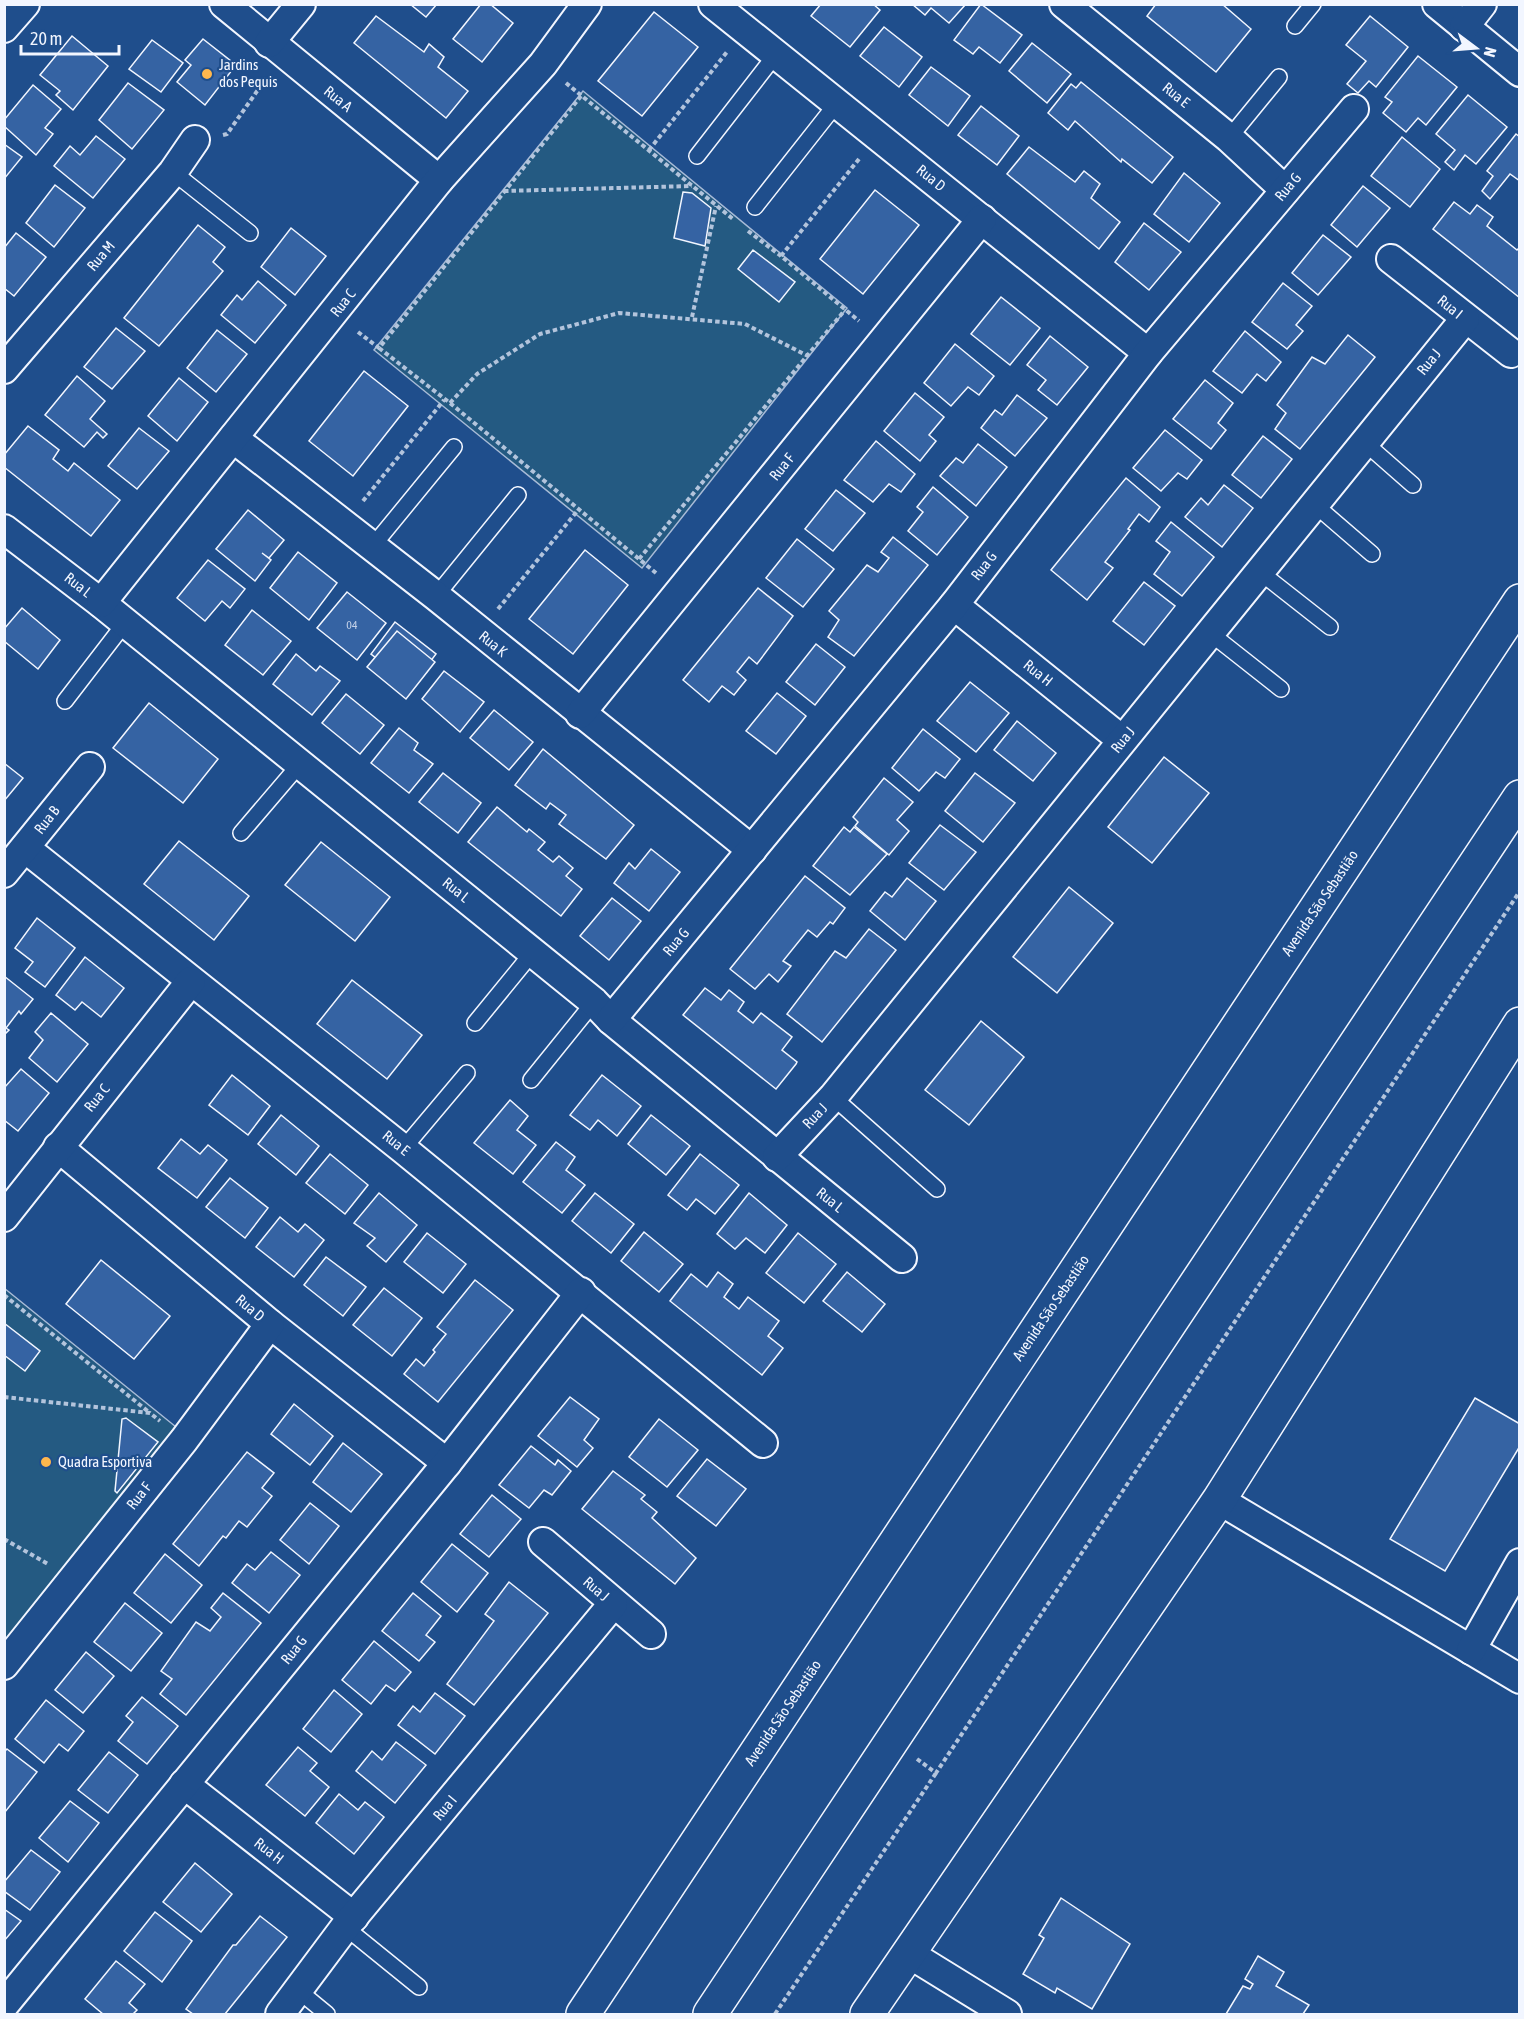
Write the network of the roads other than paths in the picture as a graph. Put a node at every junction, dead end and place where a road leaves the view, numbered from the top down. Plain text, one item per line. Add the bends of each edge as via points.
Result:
1 (25, 4) edge
2 (301, 4) edge
3 (587, 4) edge
4 (713, 4) edge
5 (1064, 4) edge
6 (1313, 4) edge
7 (1437, 4) edge
8 (1482, 4) edge
9 (232, 11) edge
10 (1295, 26) dead end
11 (1464, 27) junction
12 (4, 28) edge
13 (276, 49) junction
14 (777, 53) junction
15 (1520, 72) edge
16 (1278, 77) dead end
17 (837, 103) junction
18 (1354, 110) dead end
19 (1229, 138) junction
20 (195, 140) road end
21 (697, 156) dead end
22 (172, 172) junction
23 (439, 180) junction
24 (1285, 190) junction
25 (755, 207) dead end
26 (982, 219) junction
27 (250, 233) dead end
28 (1391, 259) dead end
29 (1465, 319) junction
30 (1148, 353) junction
31 (1511, 353) dead end
32 (4, 369) edge
33 (233, 438) junction
34 (1364, 442) junction
35 (454, 447) dead end
36 (1413, 485) dead end
37 (518, 495) dead end
38 (1314, 504) junction
39 (4, 529) edge
40 (372, 547) junction
41 (1372, 554) dead end
42 (1260, 572) junction
43 (436, 596) junction
44 (1520, 601) edge
45 (101, 603) junction
46 (954, 605) junction
47 (125, 623) junction
48 (1330, 627) dead end
49 (1210, 633) junction
50 (1281, 689) dead end
51 (65, 701) dead end
52 (580, 714) junction
53 (1122, 740) junction
54 (300, 764) junction
55 (90, 767) dead end
56 (1520, 797) edge
57 (241, 833) dead end
58 (25, 848) junction
59 (752, 850) junction
60 (4, 873) edge
61 (533, 952) junction
62 (191, 981) junction
63 (602, 1011) junction
64 (475, 1023) dead end
65 (1520, 1024) edge
66 (466, 1073) dead end
67 (531, 1080) dead end
68 (833, 1097) junction
69 (58, 1147) junction
70 (403, 1149) junction
71 (777, 1157) junction
72 (937, 1188) dead end
73 (4, 1217) edge
74 (902, 1258) dead end
75 (581, 1292) junction
76 (270, 1324) junction
77 (763, 1443) dead end
78 (447, 1463) junction
79 (1219, 1500) junction
80 (543, 1542) dead end
81 (1520, 1563) edge
82 (613, 1604) junction
83 (651, 1634) dead end
84 (1471, 1650) junction
85 (4, 1665) edge
86 (1520, 1679) edge
87 (184, 1784) junction
88 (350, 1922) junction
89 (908, 1953) junction
90 (419, 1987) dead end
91 (299, 1991) junction
92 (4, 2005) edge
93 (280, 2014) edge
94 (327, 2014) edge
95 (583, 2014) edge
96 (710, 2014) edge
97 (867, 2014) edge
98 (1007, 2014) edge

1 - 12 street
2 - 13 street
3 - 23 street, Rua C via 543,64
4 - 14 street, Rua D
5 - 19 street, Rua E
6 - 10 lane
7 - 11 street
8 - 11 street
9 - 13 street, Rua A
11 - 15 street
13 - 23 street, Rua A
14 - 17 street, Rua D
14 - 21 lane
16 - 19 lane
17 - 25 lane
17 - 26 street, Rua D
18 - 24 street, Rua G
19 - 24 street, Rua E
20 - 22 street, Rua M
22 - 27 lane
22 - 32 street, Rua M
23 - 33 street, Rua C
24 - 30 street, Rua G
26 - 30 street, Rua D
26 - 52 street, Rua F
28 - 29 street, Rua I
29 - 31 street, Rua I
29 - 34 street, Rua J
30 - 46 street, Rua G
33 - 40 street, Rua K
33 - 45 street, Rua C
34 - 36 lane
34 - 38 street, Rua J
35 - 40 lane
37 - 43 lane
38 - 41 lane
38 - 42 street, Rua J
39 - 45 street, Rua L
40 - 43 street, Rua K
42 - 48 lane
42 - 49 street, Rua J
43 - 52 street, Rua K
44 - 95 main road, Avenida São Sebastião
45 - 47 street, Rua L
46 - 53 street, Rua H
46 - 59 street, Rua G
47 - 51 lane
47 - 54 street, Rua L
49 - 50 lane
49 - 53 street, Rua J
52 - 59 street, Rua K
53 - 68 street, Rua J
54 - 57 lane
54 - 61 street, Rua L
55 - 58 street, Rua B
56 - 96 main road
58 - 60 street, Rua B
58 - 62 street, Rua E
59 - 63 street, Rua G
61 - 63 street, Rua L
61 - 64 lane
62 - 69 street, Rua C
62 - 70 street, Rua E
63 - 67 lane
63 - 71 street, Rua L
65 - 79 main road
66 - 70 lane
68 - 71 street, Rua J
68 - 72 lane
69 - 73 street, Rua C
69 - 76 street, Rua D
70 - 75 street, Rua E
71 - 74 street, Rua L
75 - 77 street, Rua E
75 - 78 street, Rua G
76 - 78 street, Rua D
76 - 85 street, Rua F via 184,1440
78 - 87 street, Rua G
79 - 84 street
79 - 89 main road
80 - 82 street, Rua J
81 - 84 street
82 - 83 street, Rua J
82 - 88 street, Rua I
84 - 86 street
87 - 88 street, Rua H
87 - 92 street, Rua G
88 - 90 lane
88 - 91 street, Rua I
89 - 97 main road
89 - 98 street
91 - 93 street, Rua I
91 - 94 lane

